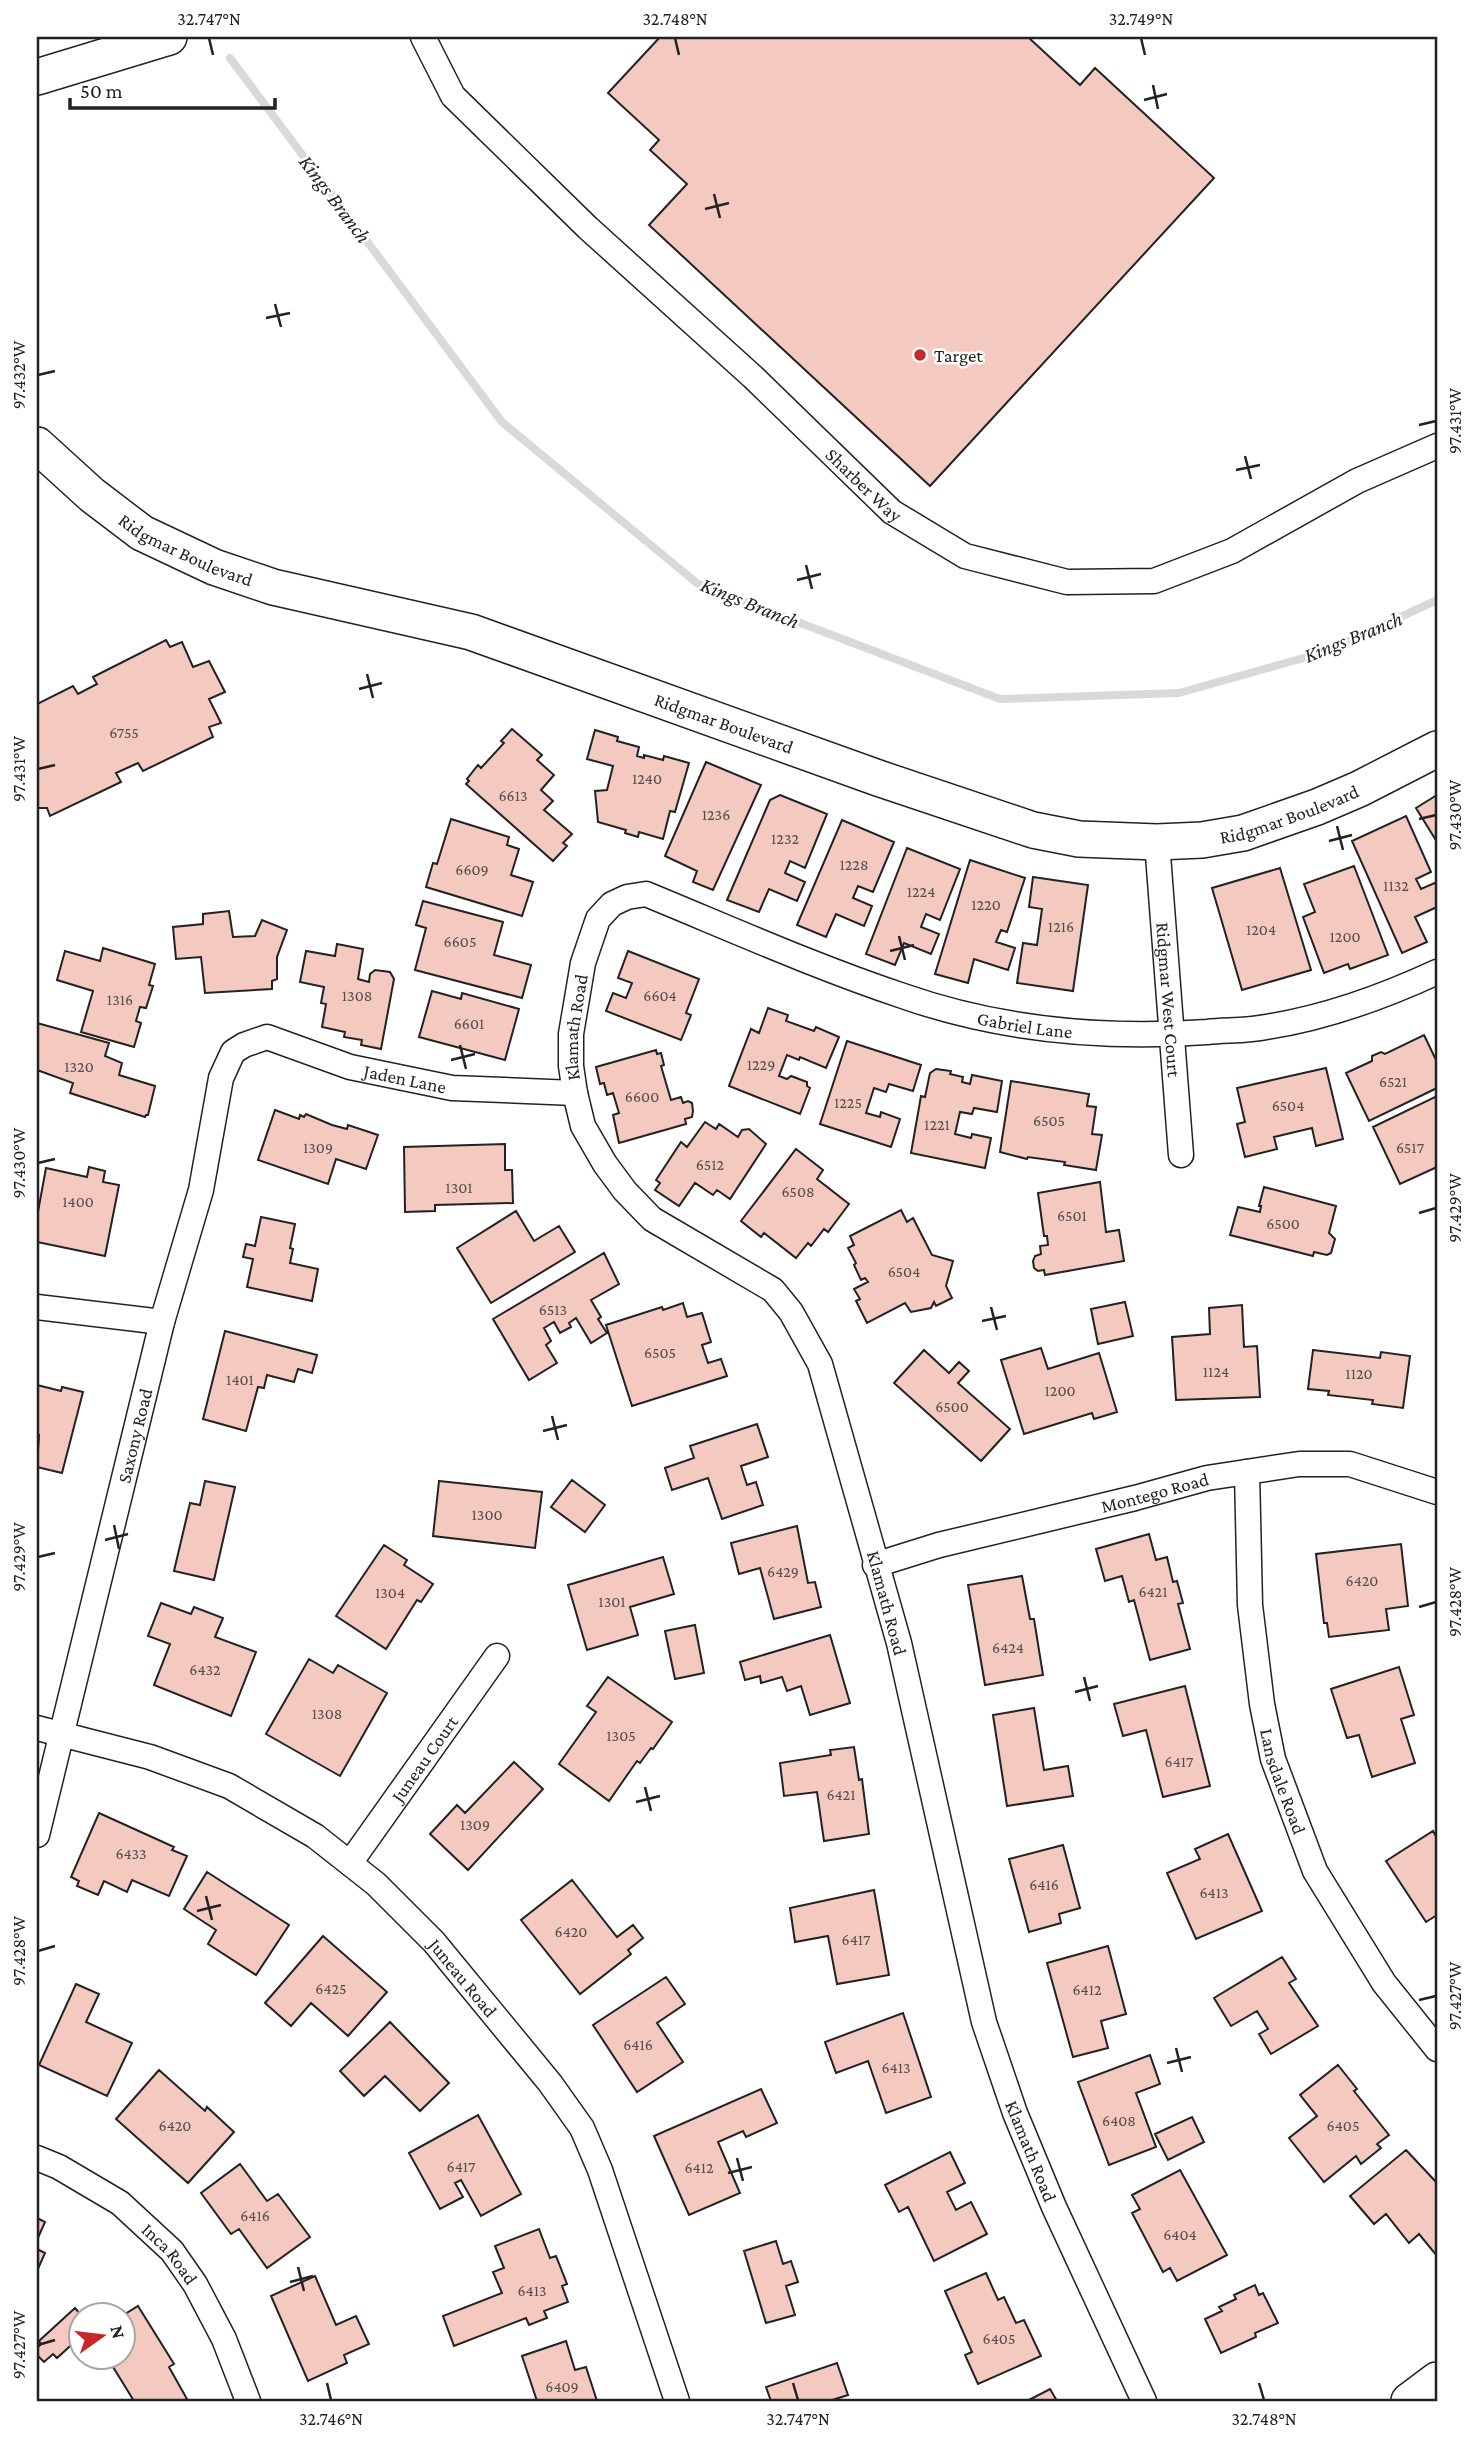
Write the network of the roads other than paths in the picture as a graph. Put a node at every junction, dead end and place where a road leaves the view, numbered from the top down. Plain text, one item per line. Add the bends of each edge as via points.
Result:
1 (169, 37) edge
2 (423, 37) edge
3 (37, 77) edge
4 (37, 445) edge
5 (1437, 446) edge
6 (1437, 748) edge
7 (1157, 842) junction
8 (627, 897) joint
9 (1437, 972) edge
10 (1171, 1034) junction
11 (243, 1045) joint
12 (575, 1093) junction
13 (1181, 1155) dead end
14 (37, 1307) edge
15 (162, 1322) junction
16 (1247, 1472) junction
17 (1437, 1492) edge
18 (875, 1565) junction
19 (497, 1656) dead end
20 (37, 1728) edge
21 (62, 1733) junction
22 (37, 1835) edge
23 (350, 1864) junction
24 (1437, 2049) edge
25 (37, 2158) edge
26 (1437, 2380) edge
27 (248, 2401) edge
28 (677, 2401) edge
29 (1144, 2401) edge
30 (1409, 2401) edge

1 - 3 street
2 - 5 street, Sharber Way via 453,96 588,228 753,377 892,512 965,556 1067,582 1154,581 1233,551 1357,481
4 - 7 street, Ridgmar Boulevard via 142,533 214,568 273,587 471,632 1033,830 1079,839
6 - 7 street, Ridgmar Boulevard via 1359,789 1242,833
7 - 10 street, Ridgmar West Court
8 - 10 street, Gabriel Lane via 646,894 905,997 999,1022 1087,1033
8 - 12 street, Klamath Road via 598,919 583,963 571,1034
9 - 10 street, Gabriel Lane via 1353,1006 1265,1028
10 - 13 street, Ridgmar West Court
11 - 12 street, Jaden Lane via 267,1037 350,1068 452,1088
11 - 15 street, Saxony Road via 233,1052 221,1078 201,1190
12 - 18 street, Klamath Road via 583,1126 605,1164 652,1219 773,1290 791,1312 820,1364
14 - 15 street
15 - 21 street, Saxony Road
16 - 17 street, Montego Road via 1299,1464 1350,1465
16 - 18 street, Montego Road via 1207,1478
16 - 24 street, Lansdale Road via 1250,1605 1273,1759 1314,1871 1384,1983
18 - 29 street, Klamath Road via 899,1643 984,2022 1014,2113
19 - 23 street, Juneau Court
20 - 21 street, Juneau Road
21 - 22 street, Saxony Road
21 - 23 street, Juneau Road via 150,1757 229,1786 315,1836
23 - 28 street, Juneau Road via 434,1942 582,2128 600,2169
25 - 27 street, Inca Road via 120,2203 172,2251 224,2339
26 - 30 street

